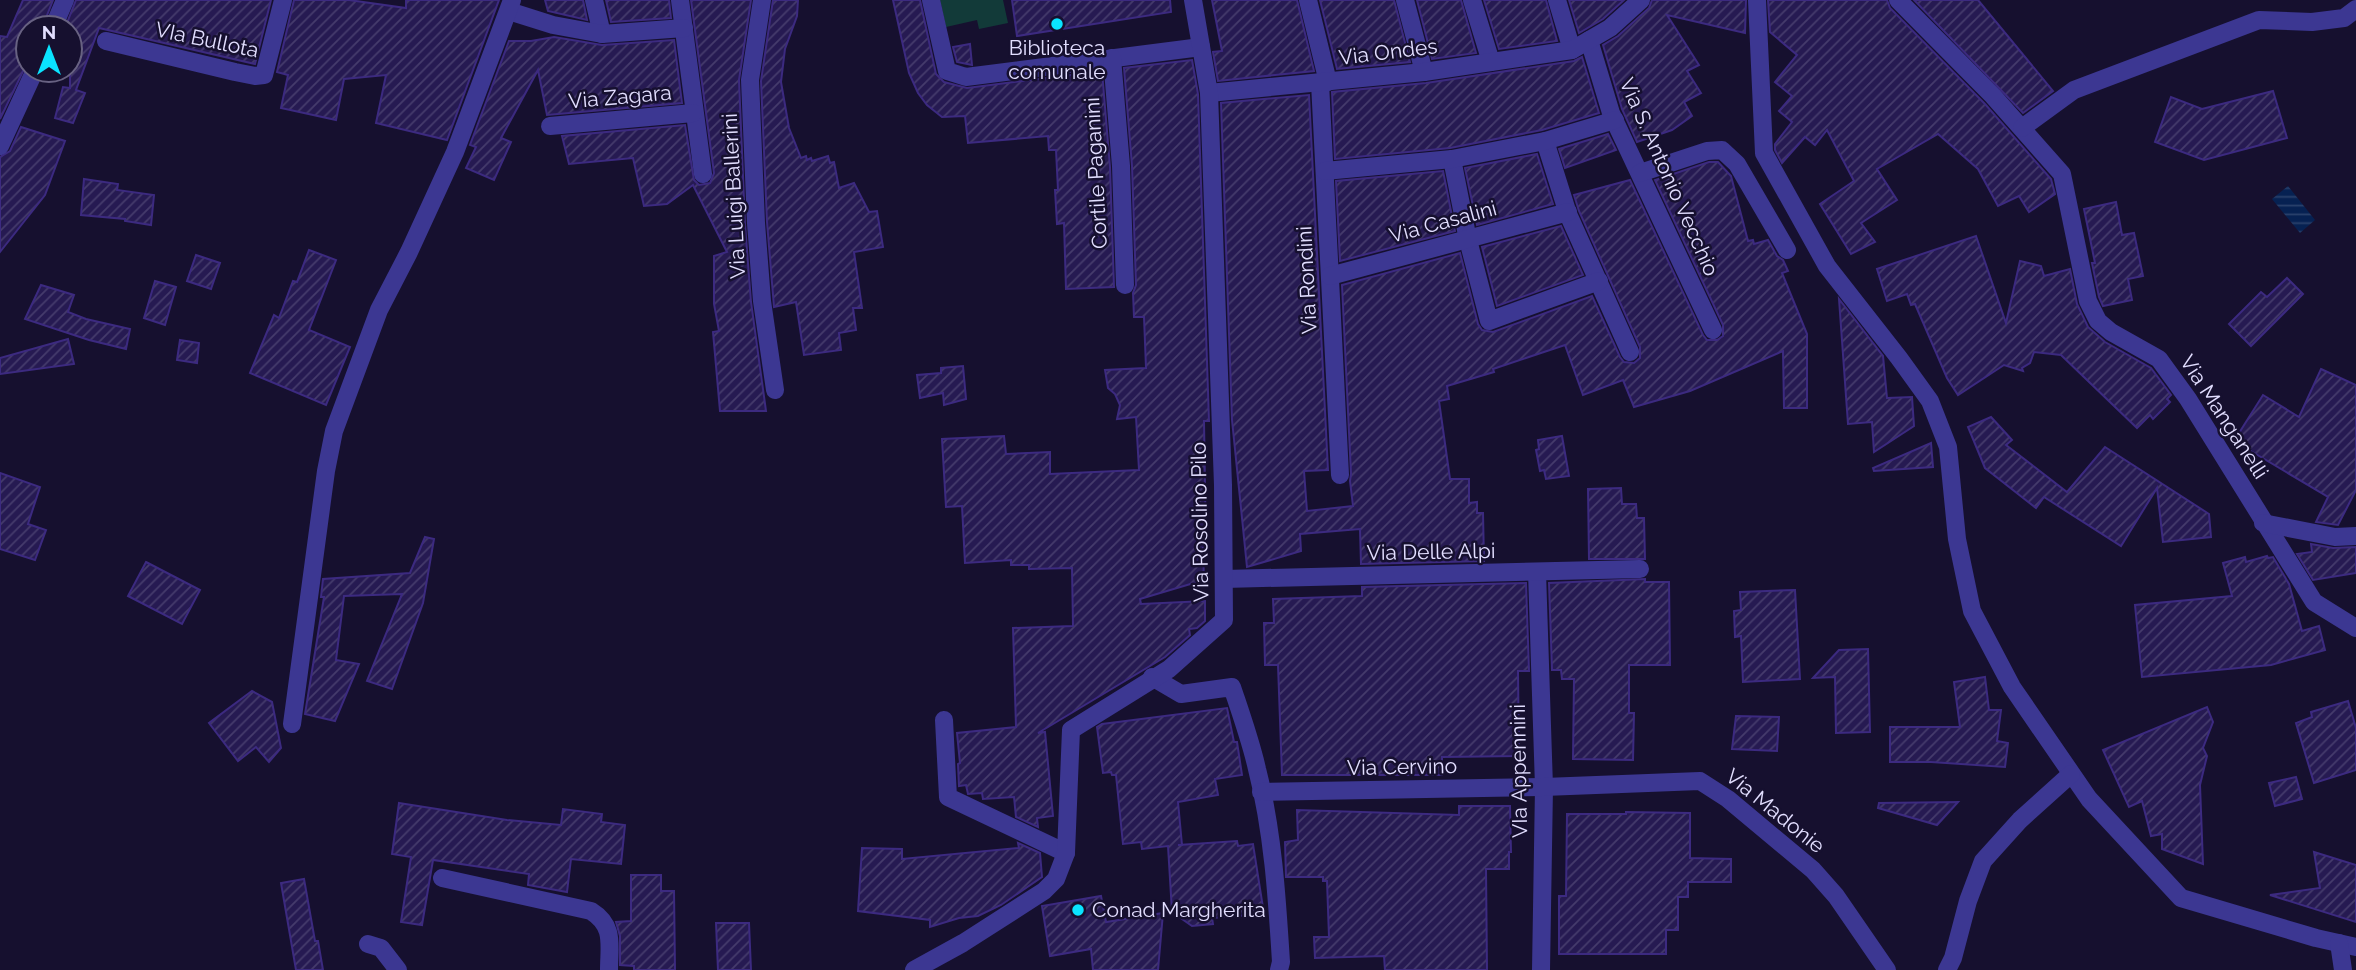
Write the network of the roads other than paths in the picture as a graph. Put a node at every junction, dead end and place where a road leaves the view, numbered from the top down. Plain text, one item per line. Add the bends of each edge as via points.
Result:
1 (283, 0) edge
2 (594, 0) edge
3 (680, 0) edge
4 (762, 0) edge
5 (931, 0) edge
6 (1193, 0) edge
7 (1308, 0) edge
8 (1405, 0) edge
9 (1472, 0) edge
10 (1557, 0) edge
11 (1641, 0) edge
12 (1757, 0) edge
13 (1898, 0) edge
14 (511, 5) edge
15 (2356, 9) edge
16 (684, 28) junction
17 (602, 34) junction
18 (1589, 40) junction
19 (106, 41) dead end
20 (1201, 47) junction
21 (1572, 50) junction
22 (1112, 58) junction
23 (1491, 62) junction
24 (1423, 72) junction
25 (1324, 83) junction
26 (29, 84) edge
27 (1209, 93) junction
28 (693, 113) junction
29 (1615, 120) junction
30 (551, 126) dead end
31 (2022, 128) junction
32 (1545, 141) junction
33 (0, 146) edge
34 (1452, 159) junction
35 (1325, 171) junction
36 (1640, 173) junction
37 (703, 174) dead end
38 (1568, 212) junction
39 (1468, 240) junction
40 (1787, 250) dead end
41 (1330, 276) junction
42 (1598, 281) junction
43 (1125, 285) dead end
44 (1713, 330) dead end
45 (1630, 352) dead end
46 (775, 390) dead end
47 (1340, 475) dead end
48 (2263, 523) junction
49 (2356, 536) edge
50 (1640, 569) dead end
51 (1537, 572) junction
52 (1224, 579) junction
53 (2356, 628) edge
54 (1152, 677) junction
55 (944, 720) dead end
56 (292, 724) dead end
57 (2071, 774) junction
58 (1544, 787) junction
59 (1261, 792) junction
60 (1066, 853) junction
61 (442, 878) dead end
62 (368, 944) dead end
63 (2347, 945) edge
64 (398, 970) edge
65 (609, 970) edge
66 (914, 970) edge
67 (1279, 970) edge
68 (1541, 970) edge
69 (1887, 970) edge
70 (1947, 970) edge
71 (2343, 970) edge

1 - 19 street, VIa Bullota via 264,75
2 - 17 street
3 - 16 street
4 - 46 street, Via Luigi Ballerini via 750,80 762,301
5 - 22 street via 947,71 966,77
6 - 20 street, Via Rosolino Pilo
7 - 25 street, Via Rondini
8 - 24 street
9 - 23 street
10 - 21 street
11 - 18 street via 1611,28
12 - 57 street via 1764,153 1826,266 1930,401 1948,447 1957,539 1972,611 2012,687
13 - 31 street, Via Manganelli
14 - 17 street via 553,25
14 - 56 street via 455,152 379,310 334,431
15 - 31 street via 2344,18 2312,22 2259,20 2074,90
16 - 17 street
16 - 28 street
18 - 21 street
18 - 29 street, Via S. Antonio Vecchio
20 - 22 street
20 - 27 street, Via Rosolino Pilo
21 - 23 street, Via Ondes
22 - 43 street, Cortile Paganini
23 - 24 street, Via Ondes
24 - 25 street, Via Ondes
25 - 27 street, Via Ondes
25 - 35 street, Via Rondini
26 - 33 street
27 - 52 street, Via Rosolino Pilo
28 - 30 street, Via Zagara
28 - 37 street
29 - 32 street
29 - 36 street, Via S. Antonio Vecchio
31 - 48 street, Via Manganelli via 2062,174 2082,278 2098,321 2159,359
32 - 34 street
32 - 38 street
34 - 35 street
34 - 39 street
35 - 41 street, Via Rondini
36 - 40 street via 1722,150 1737,164
36 - 44 street, Via S. Antonio Vecchio
38 - 39 street, Via Casalini
38 - 42 street
39 - 41 street, Via Casalini
39 - 42 street via 1489,321
41 - 47 street, Via Rondini
42 - 45 street
48 - 49 street via 2335,537
48 - 53 street, Via Manganelli via 2314,602
50 - 51 street, Via Delle Alpi
51 - 52 street, Via Delle Alpi
51 - 58 street, VIa Appennini
52 - 54 street, Via Rosolino Pilo via 1224,620
54 - 59 street via 1181,694 1232,687
54 - 60 street, Via Rosolino Pilo via 1071,730
55 - 60 street via 948,797
57 - 63 street via 2181,898
57 - 70 street via 1983,861
58 - 59 street, Via Cervino
58 - 68 street, VIa Appennini
58 - 69 street, Via Madonie via 1700,781 1813,870
59 - 67 street via 1276,880
60 - 66 street, Via Rosolino Pilo via 1056,879 1044,891
61 - 65 street via 591,911 609,931
62 - 64 street via 381,948
63 - 71 street

